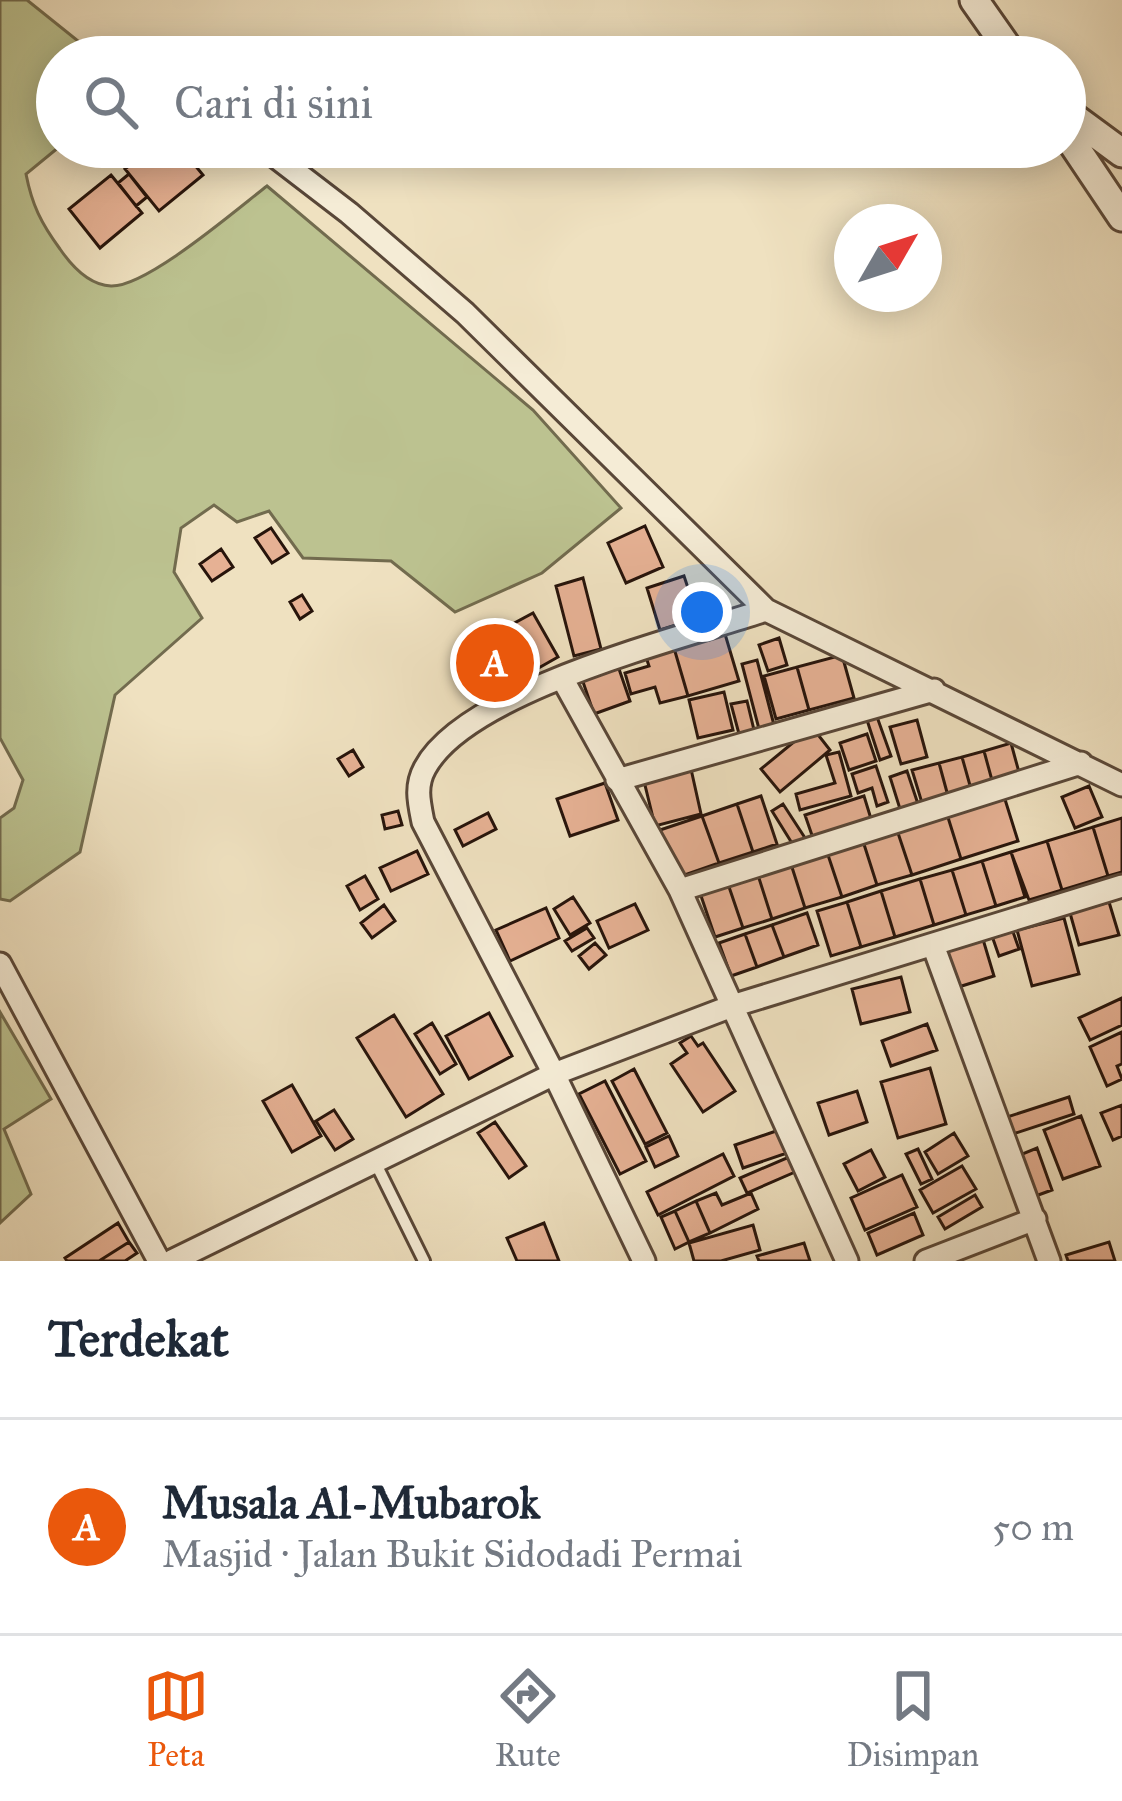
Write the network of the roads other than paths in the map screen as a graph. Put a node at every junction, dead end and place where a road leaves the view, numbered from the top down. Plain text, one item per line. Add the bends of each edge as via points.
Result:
1 (974, 0) edge
2 (999, 36) edge
3 (1086, 127) edge
4 (1122, 153) edge
5 (1086, 163) edge
6 (291, 168) edge
7 (1122, 217) edge
8 (766, 610) junction
9 (562, 678) junction
10 (934, 690) junction
11 (1081, 763) junction
12 (617, 780) junction
13 (1122, 785) edge
14 (1122, 886) edge
15 (680, 890) junction
16 (933, 946) junction
17 (0, 964) edge
18 (732, 1006) junction
19 (554, 1074) junction
20 (374, 1162) junction
21 (1034, 1220) junction
22 (159, 1261) edge
23 (172, 1261) edge
24 (424, 1261) edge
25 (644, 1261) edge
26 (847, 1261) edge
27 (926, 1261) edge
28 (1049, 1261) edge

1 - 2 street
3 - 4 street
5 - 7 street
6 - 8 street via 465,313
8 - 9 street
8 - 10 street
9 - 12 street
9 - 19 street via 465,726 418,783 423,822
10 - 11 street
10 - 12 street
11 - 13 street
11 - 15 street
12 - 15 street
14 - 16 street
15 - 18 street
16 - 18 street
16 - 21 street
17 - 22 street
18 - 19 street
18 - 26 street
19 - 20 street
19 - 25 street
20 - 23 street
20 - 24 lane
21 - 27 street
21 - 28 street

